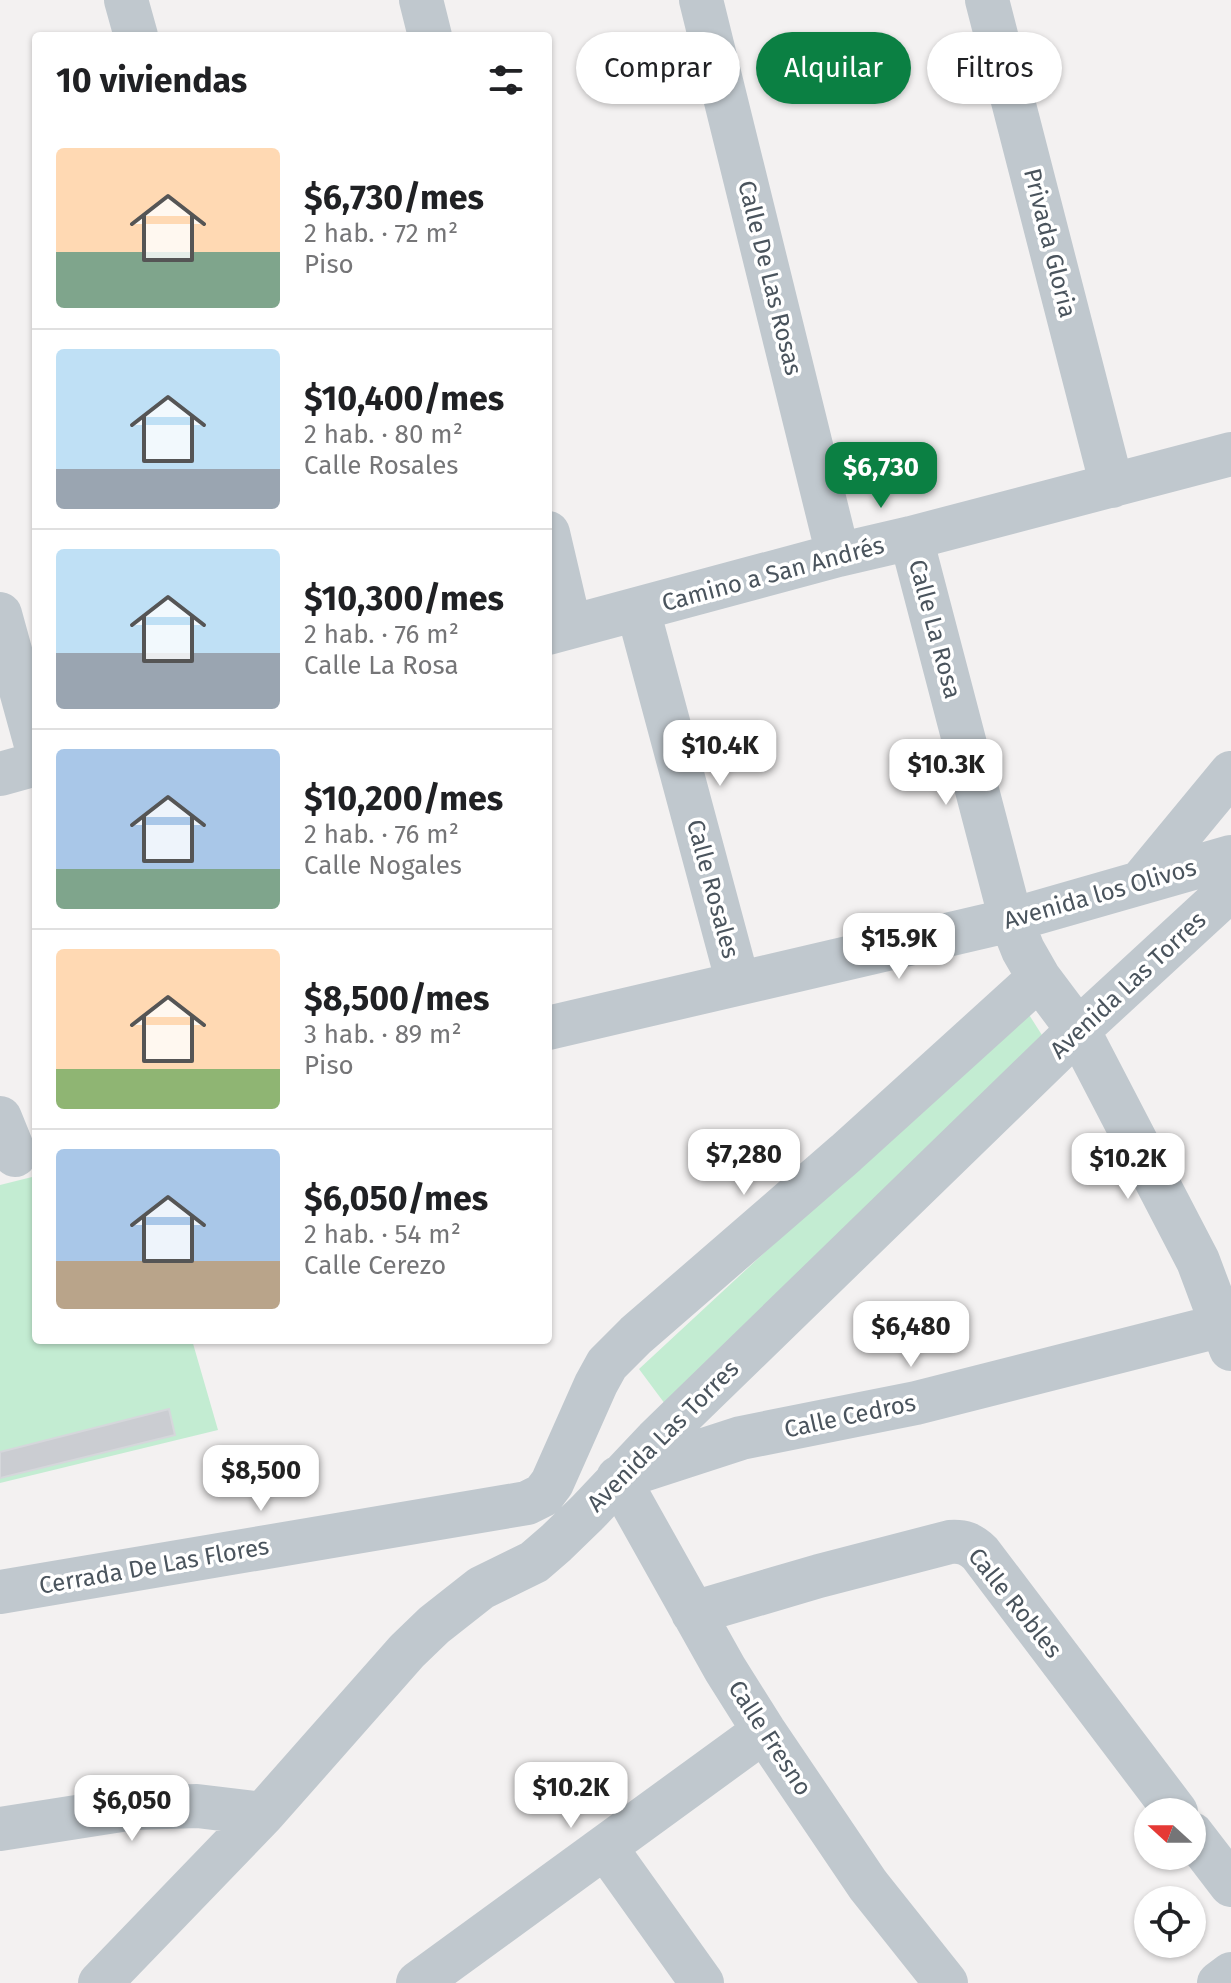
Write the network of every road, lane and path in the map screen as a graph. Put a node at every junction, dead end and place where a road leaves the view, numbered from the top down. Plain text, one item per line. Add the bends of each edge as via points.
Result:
1 (126, 0) edge
2 (421, 0) edge
3 (701, 0) edge
4 (987, 0) edge
5 (135, 32) edge
6 (429, 32) edge
7 (1231, 454) edge
8 (1112, 486) junction
9 (911, 538) junction
10 (838, 555) junction
11 (552, 568) edge
12 (638, 610) junction
13 (0, 614) edge
14 (559, 630) edge
15 (32, 730) edge
16 (32, 765) edge
17 (1231, 773) edge
18 (0, 774) edge
19 (1231, 857) edge
20 (1141, 882) junction
21 (1231, 889) edge
22 (1011, 920) junction
23 (1039, 978) junction
24 (738, 983) junction
25 (552, 1027) edge
26 (1078, 1030) junction
27 (1227, 1337) edge
28 (618, 1478) junction
29 (543, 1495) joint
30 (0, 1592) edge
31 (693, 1613) junction
32 (764, 1731) junction
33 (1165, 1798) edge
34 (263, 1814) junction
35 (0, 1829) edge
36 (605, 1847) junction
37 (1206, 1852) edge
38 (1231, 1885) edge
39 (1231, 1974) edge
40 (100, 1983) edge
41 (418, 1983) edge
42 (702, 1983) edge
43 (946, 1983) edge
44 (1219, 1983) edge

1 - 5 street
2 - 6 street
3 - 10 street, Calle De Las Rosas
4 - 8 street, Privada Gloria
7 - 8 street, Camino a San Andrés
8 - 9 street, Camino a San Andrés
9 - 10 street, Camino a San Andrés
9 - 22 street, Calle La Rosa
10 - 12 street, Camino a San Andrés
11 - 14 street
12 - 14 street, Camino a San Andrés
12 - 24 street, Calle Rosales
13 - 15 street
16 - 18 street
17 - 20 street
19 - 20 street, Avenida los Olivos
20 - 22 street, Avenida los Olivos
21 - 26 street, Avenida Las Torres
22 - 23 street, Calle La Rosa
22 - 24 street, Avenida los Olivos
23 - 26 street, Calle La Rosa
23 - 29 street, Avenida Las Torres via 607,1364
24 - 25 street, Avenida los Olivos
26 - 27 street, Calle La Rosa via 1198,1261
26 - 28 street, Avenida Las Torres
27 - 28 street, Calle Cedros via 741,1438
28 - 31 street, Calle Fresno
28 - 34 street, Avenida Las Torres via 534,1562 481,1588 434,1625
29 - 30 street, Cerrada De Las Flores via 527,1503
31 - 32 street, Calle Fresno
31 - 33 street, Calle Robles via 950,1542 967,1543 980,1553
32 - 36 street
32 - 43 street, Calle Fresno via 868,1885
34 - 35 street via 197,1806 134,1808
34 - 40 street, Avenida Las Torres
36 - 41 street
36 - 42 street
37 - 38 street
39 - 44 street

